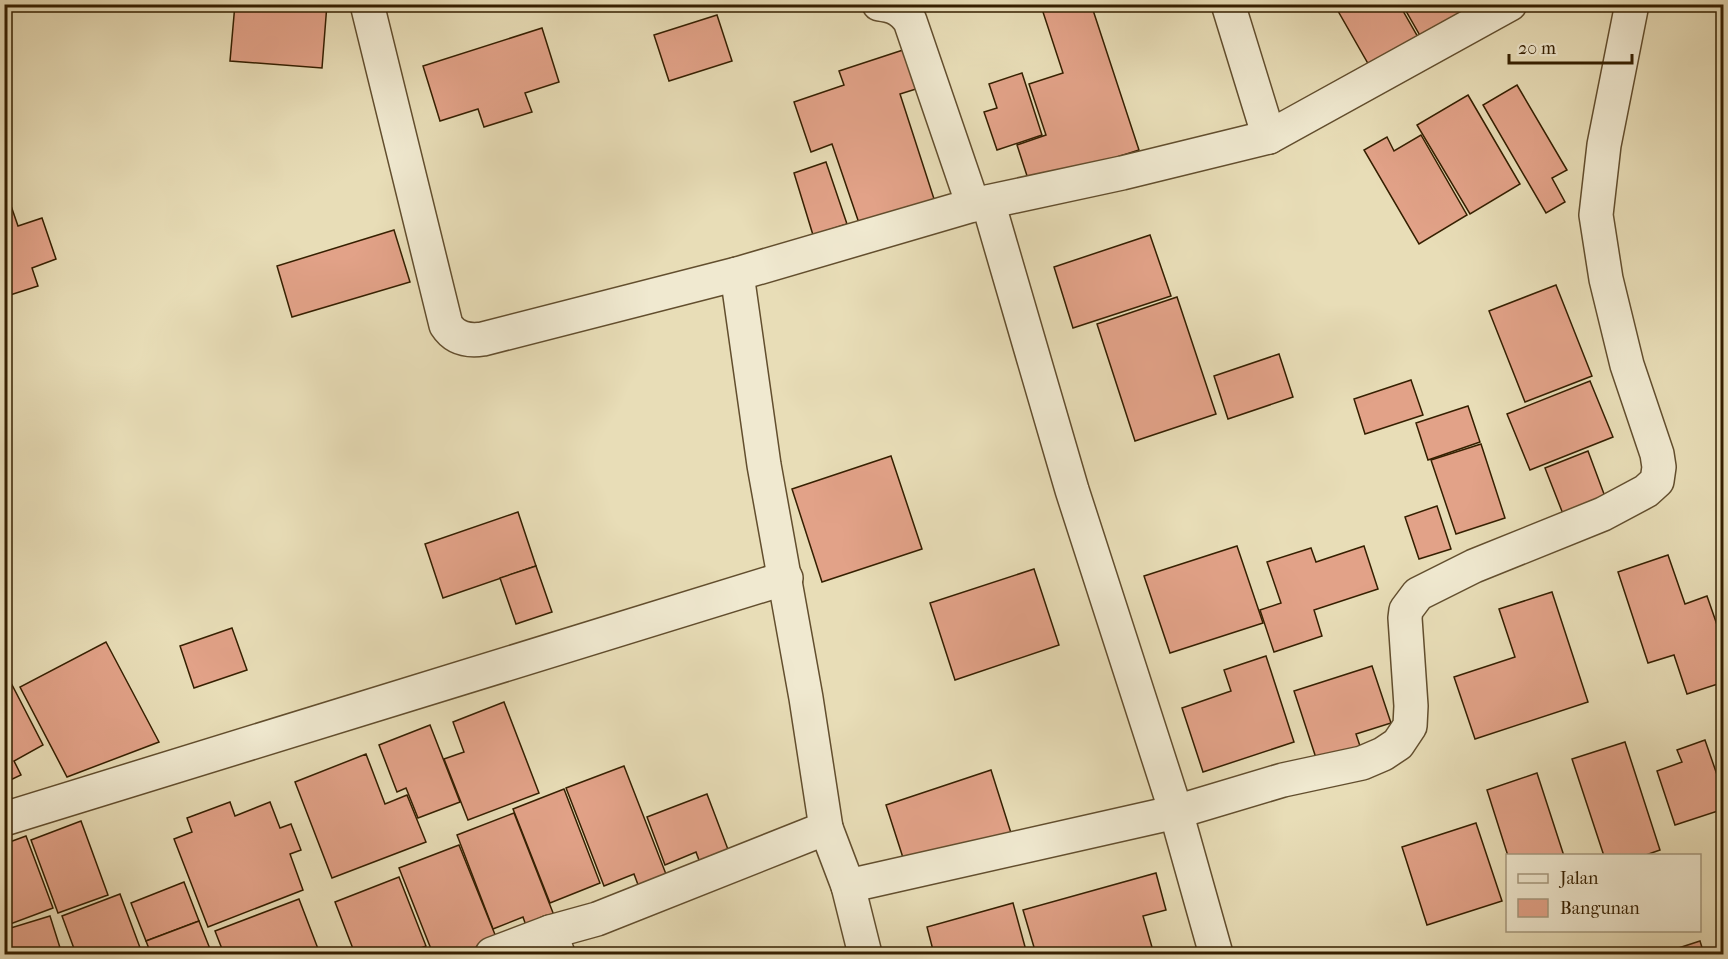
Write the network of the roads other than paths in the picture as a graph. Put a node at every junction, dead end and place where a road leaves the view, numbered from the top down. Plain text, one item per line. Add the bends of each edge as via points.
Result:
1 (367, 4) edge
2 (879, 4) edge
3 (1228, 4) edge
4 (1510, 4) edge
5 (1632, 4) edge
6 (1269, 137) junction
7 (980, 203) junction
8 (737, 274) junction
9 (786, 578) junction
10 (1176, 813) junction
11 (4, 819) edge
12 (826, 828) junction
13 (848, 886) junction
14 (554, 943) edge
15 (492, 954) edge
16 (865, 954) edge
17 (1216, 954) edge

1 - 8 street via 446,326 455,335 483,339
2 - 7 street via 902,10 910,21
3 - 6 street
4 - 6 street
5 - 10 street via 1604,145 1596,215 1606,279 1627,365 1657,454 1657,481 1603,514 1474,566 1418,594 1406,610 1410,726 1398,744 1362,763 1283,780
6 - 7 street
7 - 8 street
7 - 10 street
8 - 9 street via 764,465
9 - 11 street
9 - 12 street
10 - 13 street
10 - 17 street
12 - 13 street
12 - 14 street via 597,919
13 - 16 street
14 - 15 street

